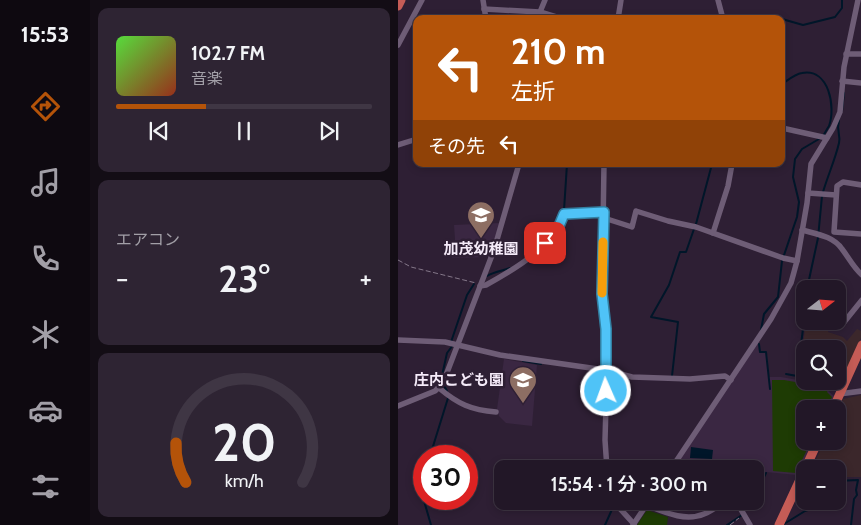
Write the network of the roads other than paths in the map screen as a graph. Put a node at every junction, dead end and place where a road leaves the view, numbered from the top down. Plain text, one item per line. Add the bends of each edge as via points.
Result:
1 (401, 0) edge
2 (422, 0) edge
3 (483, 0) edge
4 (545, 0) edge
5 (621, 0) edge
6 (718, 0) edge
7 (858, 0) edge
8 (398, 6) edge
9 (484, 9) junction
10 (540, 12) junction
11 (414, 15) edge
12 (485, 15) edge
13 (550, 15) edge
14 (619, 15) edge
15 (722, 15) edge
16 (413, 17) edge
17 (398, 45) edge
18 (848, 54) junction
19 (862, 54) edge
20 (844, 81) junction
21 (862, 83) edge
22 (785, 129) edge
23 (823, 137) junction
24 (413, 141) edge
25 (398, 146) edge
26 (518, 167) edge
27 (604, 167) edge
28 (731, 167) edge
29 (862, 185) edge
30 (808, 193) junction
31 (836, 195) junction
32 (604, 215) junction
33 (802, 230) junction
34 (713, 233) junction
35 (862, 234) edge
36 (797, 261) junction
37 (862, 275) edge
38 (481, 285) junction
39 (862, 300) edge
40 (846, 320) edge
41 (398, 340) edge
42 (453, 343) junction
43 (862, 345) edge
44 (606, 371) junction
45 (731, 380) junction
46 (441, 385) junction
47 (862, 391) edge
48 (839, 394) junction
49 (837, 400) edge
50 (398, 406) edge
51 (496, 412) dead end
52 (607, 460) edge
53 (677, 460) edge
54 (796, 489) edge
55 (621, 510) edge
56 (643, 510) edge
57 (662, 510) edge
58 (712, 510) edge
59 (741, 510) edge
60 (634, 524) edge
61 (750, 525) edge
62 (779, 525) edge

1 - 8 highway
2 - 11 street
3 - 9 street
4 - 10 street
5 - 14 street
6 - 15 street
7 - 18 street
9 - 10 street
9 - 12 street
10 - 13 street
16 - 17 street
18 - 19 street
18 - 20 street
20 - 21 street
20 - 23 street via 840,112 833,128
22 - 23 street
23 - 30 street via 811,164
24 - 25 street
26 - 38 street
27 - 32 street
28 - 34 street
29 - 31 street via 843,182 837,186
30 - 31 street
30 - 33 street
31 - 35 street via 834,232
32 - 34 street via 632,227 636,211
32 - 38 street via 564,214 556,231 532,256 496,280
32 - 44 street via 602,294
33 - 36 street
33 - 37 street via 818,234 842,247
34 - 36 street
36 - 45 street via 782,301
38 - 42 street
39 - 40 street
41 - 42 street
42 - 44 street via 530,360
42 - 46 street
43 - 48 highway
44 - 45 street via 632,377 724,376
44 - 52 street
45 - 53 street
46 - 50 street
46 - 51 street via 453,400 479,411
47 - 48 street
48 - 49 highway
54 - 62 highway
55 - 60 street
56 - 60 street
57 - 58 street via 689,517
59 - 61 street

